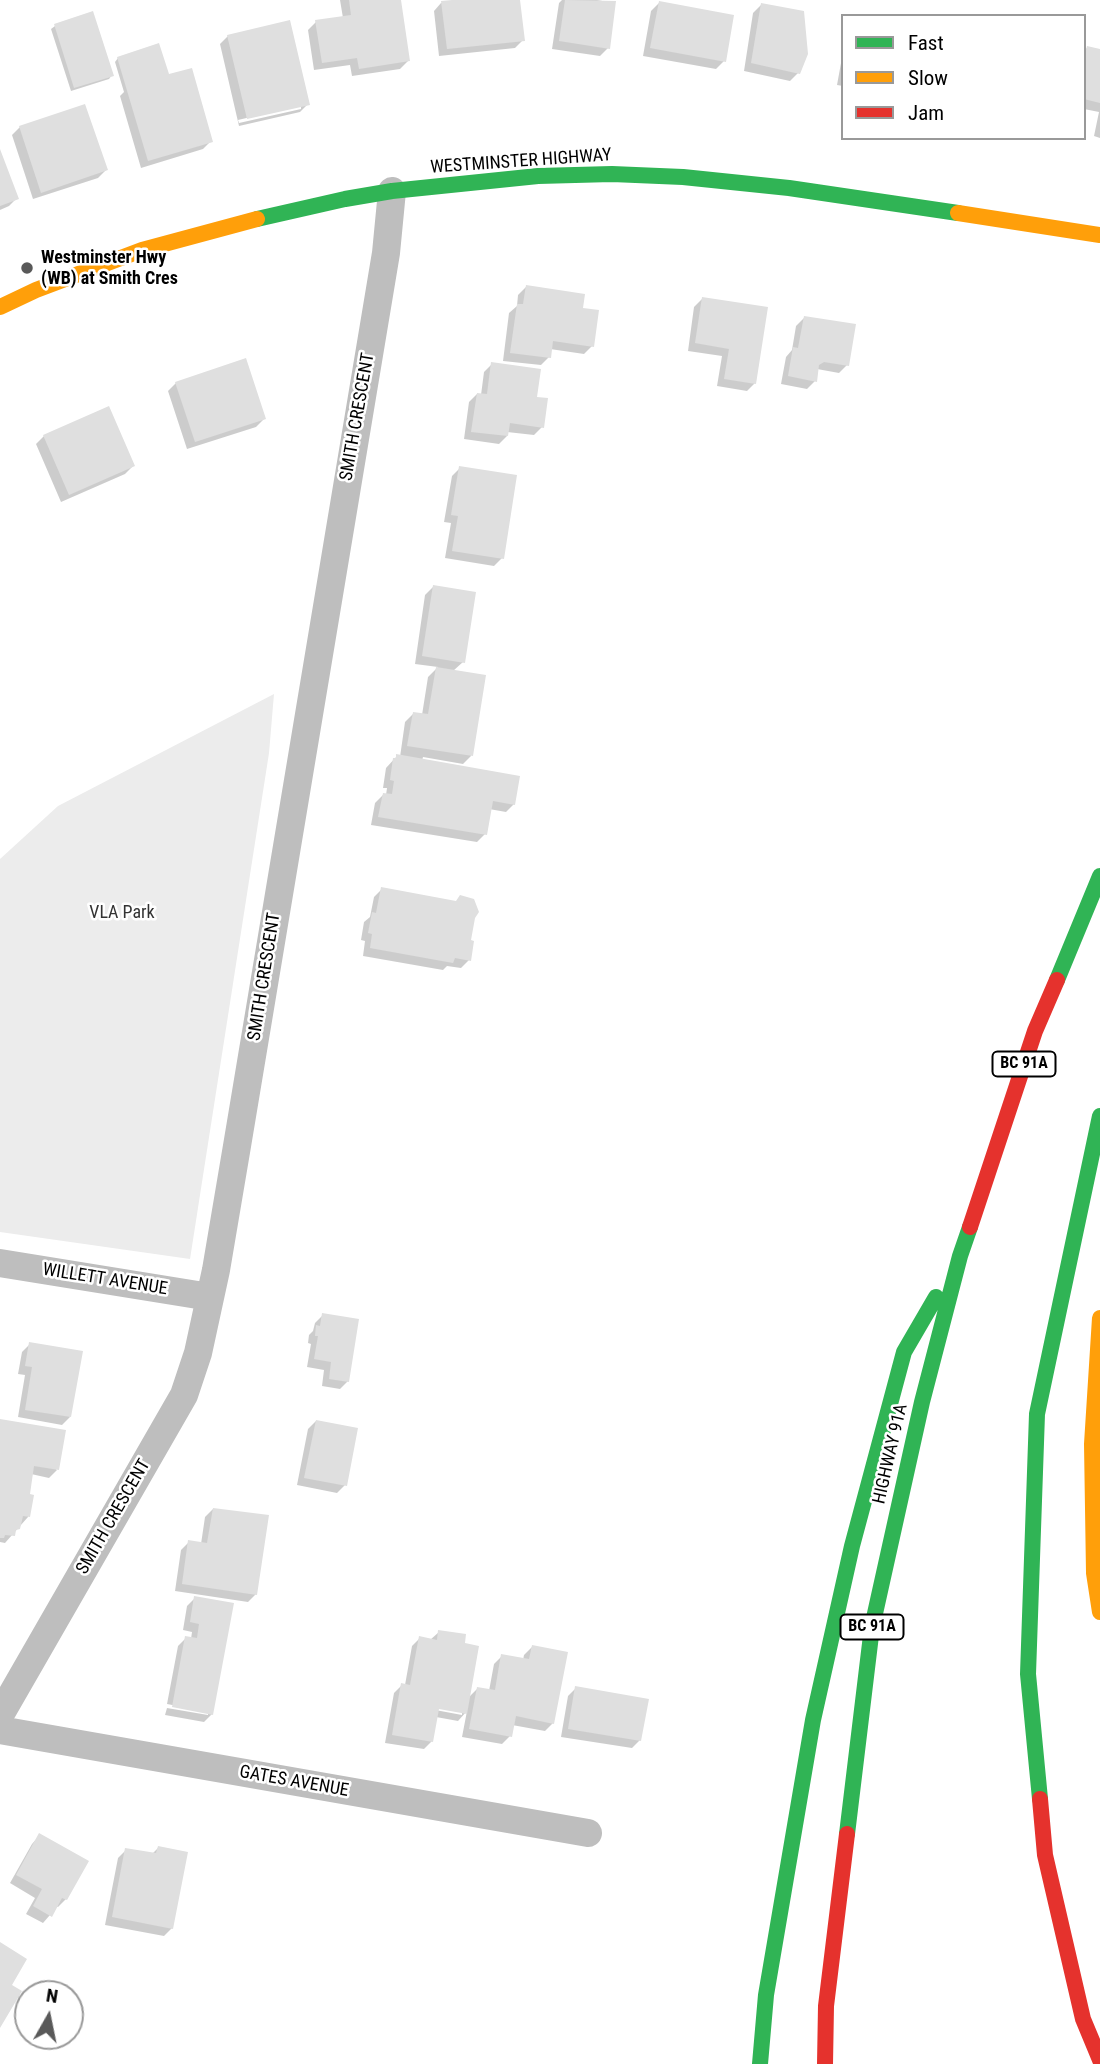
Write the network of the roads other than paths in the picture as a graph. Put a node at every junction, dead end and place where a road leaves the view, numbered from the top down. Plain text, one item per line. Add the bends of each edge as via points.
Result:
1 (392, 191) junction
2 (1100, 235) edge
3 (0, 307) edge
4 (1100, 876) edge
5 (1100, 1116) edge
6 (960, 1256) junction
7 (0, 1263) edge
8 (210, 1297) junction
9 (1100, 1318) edge
10 (1100, 1612) edge
11 (0, 1715) edge
12 (0, 1730) edge
13 (589, 1833) dead end
14 (1100, 2060) edge
15 (760, 2064) edge
16 (825, 2064) edge

1 - 2 main road, WESTMINSTER HIGHWAY via 538,176 683,177 789,188
1 - 3 main road, WESTMINSTER HIGHWAY via 231,225 142,250
1 - 8 street, SMITH CRESCENT via 386,253
4 - 6 main road, HIGHWAY 91A / BC 91A via 1035,1031
5 - 14 main road via 1037,1414 1028,1674 1045,1855 1083,2020
6 - 15 main road via 904,1352 852,1546 813,1720 766,1995
6 - 16 main road, HIGHWAY 91A / BC 91A via 872,1627 826,2006
7 - 8 street, WILLETT AVENUE
8 - 11 street, SMITH CRESCENT via 184,1395
9 - 10 main road via 1092,1444 1094,1573
12 - 13 street, GATES AVENUE

